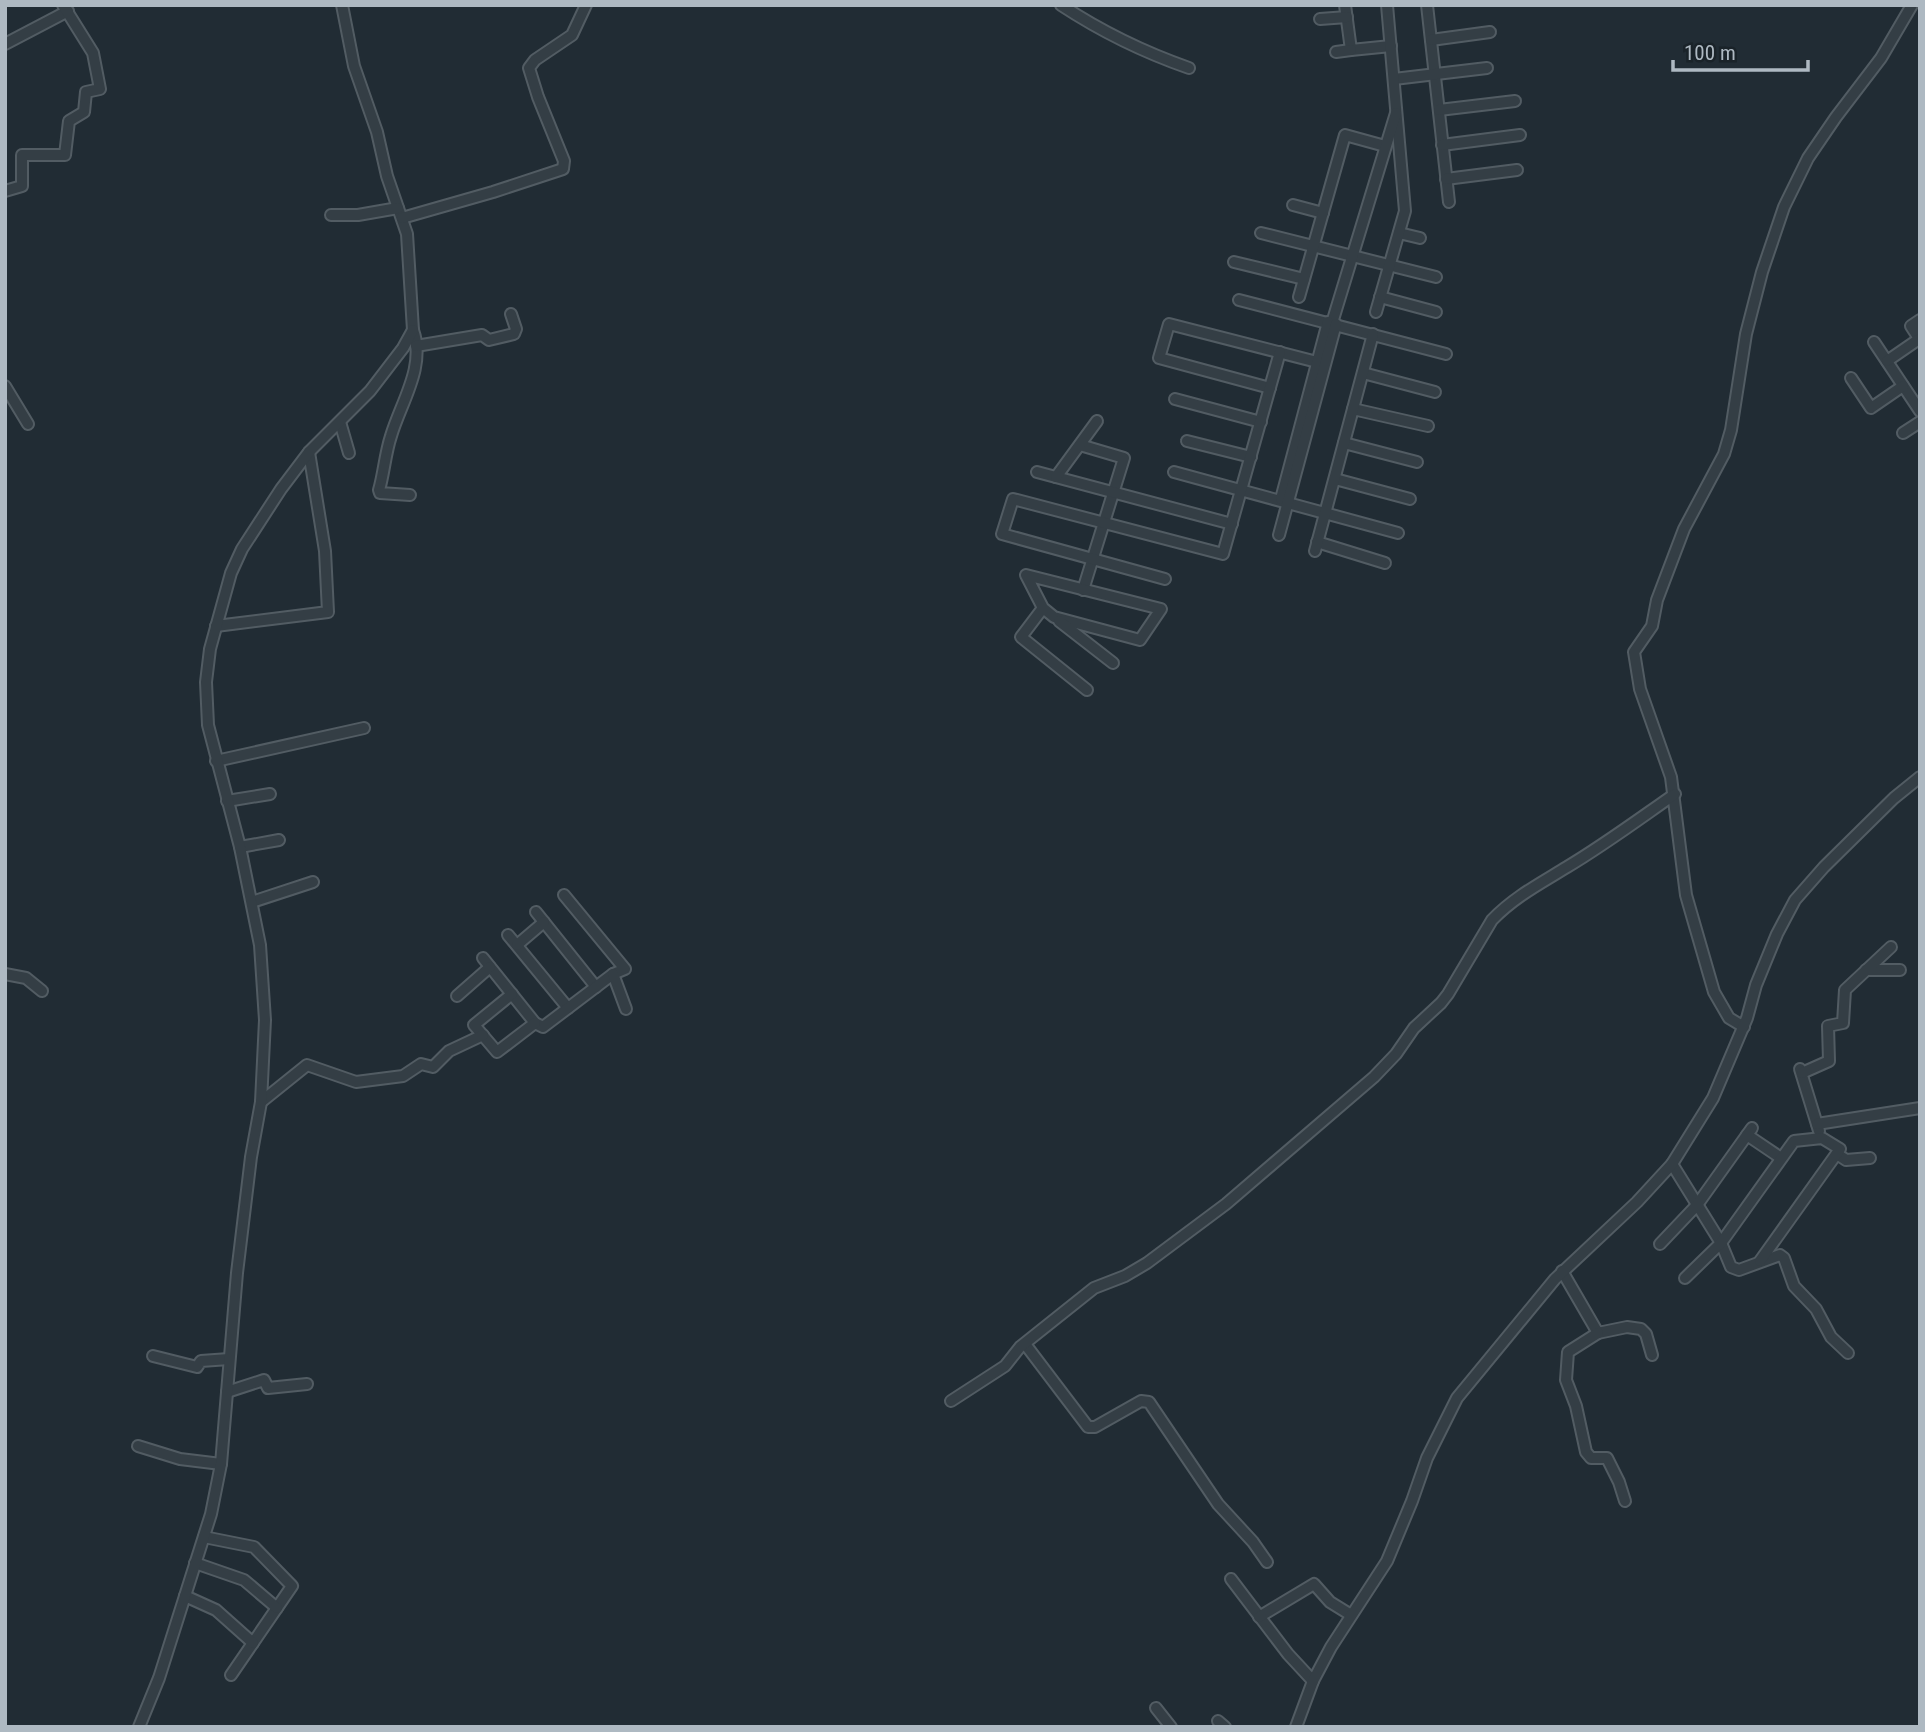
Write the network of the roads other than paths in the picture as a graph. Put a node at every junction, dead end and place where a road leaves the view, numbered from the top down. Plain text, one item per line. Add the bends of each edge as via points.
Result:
1 (342, 5) edge
2 (586, 5) edge
3 (1061, 5) edge
4 (1387, 5) edge
5 (1428, 5) edge
6 (1912, 5) edge
7 (66, 8) edge
8 (1346, 11) edge
9 (1320, 19) dead end
10 (1490, 33) dead end
11 (1431, 40) junction
12 (5, 44) edge
13 (1391, 46) junction
14 (1351, 50) junction
15 (1336, 52) dead end
16 (1189, 68) dead end
17 (1487, 68) dead end
18 (1434, 74) junction
19 (1394, 79) junction
20 (1515, 101) dead end
21 (1397, 107) junction
22 (1438, 110) junction
23 (1520, 135) dead end
24 (1443, 145) junction
25 (1385, 146) junction
26 (1517, 170) dead end
27 (1446, 179) junction
28 (5, 191) edge
29 (1449, 202) dead end
30 (1293, 205) dead end
31 (400, 213) junction
32 (1323, 213) junction
33 (331, 215) dead end
34 (1261, 233) dead end
35 (1399, 233) junction
36 (1420, 238) dead end
37 (1313, 246) junction
38 (1351, 255) junction
39 (1234, 262) dead end
40 (1390, 264) junction
41 (1436, 277) dead end
42 (1304, 279) junction
43 (1299, 297) dead end
44 (1380, 297) junction
45 (1239, 300) dead end
46 (1376, 312) dead end
47 (1436, 312) dead end
48 (512, 314) dead end
49 (1920, 320) edge
50 (1332, 323) junction
51 (413, 330) junction
52 (1373, 334) junction
53 (1919, 340) edge
54 (1874, 342) dead end
55 (416, 346) junction
56 (1280, 352) junction
57 (1446, 354) dead end
58 (1317, 362) junction
59 (1886, 362) junction
60 (1363, 373) junction
61 (1851, 378) dead end
62 (5, 386) edge
63 (1903, 386) junction
64 (1270, 388) junction
65 (1435, 392) dead end
66 (1175, 399) dead end
67 (1353, 409) junction
68 (1920, 411) edge
69 (1097, 421) dead end
70 (340, 422) junction
71 (1261, 422) junction
72 (1920, 422) edge
73 (28, 424) dead end
74 (1428, 426) dead end
75 (1903, 433) dead end
76 (1187, 441) dead end
77 (1344, 443) junction
78 (1080, 445) junction
79 (309, 452) junction
80 (349, 453) dead end
81 (1251, 457) junction
82 (1416, 462) dead end
83 (1037, 472) dead end
84 (1174, 472) dead end
85 (1056, 477) junction
86 (1335, 479) junction
87 (1242, 490) junction
88 (1113, 492) junction
89 (410, 495) dead end
90 (1410, 499) dead end
91 (1284, 500) junction
92 (1326, 512) junction
93 (1102, 523) junction
94 (1232, 524) junction
95 (1398, 533) dead end
96 (1279, 535) dead end
97 (1092, 559) junction
98 (1385, 563) dead end
99 (1165, 579) dead end
100 (1083, 590) junction
101 (1043, 608) junction
102 (1054, 617) junction
103 (216, 626) junction
104 (1113, 663) dead end
105 (1087, 690) dead end
106 (364, 728) dead end
107 (216, 761) junction
108 (1920, 777) edge
109 (270, 793) dead end
110 (1675, 794) junction
111 (227, 801) junction
112 (279, 841) dead end
113 (240, 847) junction
114 (313, 881) dead end
115 (564, 895) dead end
116 (252, 902) junction
117 (536, 912) dead end
118 (544, 922) junction
119 (508, 935) dead end
120 (517, 946) junction
121 (1891, 947) dead end
122 (1866, 970) junction
123 (1899, 970) dead end
124 (5, 974) edge
125 (613, 974) junction
126 (596, 987) junction
127 (42, 990) dead end
128 (512, 994) junction
129 (457, 996) dead end
130 (568, 1008) junction
131 (626, 1009) dead end
132 (535, 1023) junction
133 (1744, 1027) junction
134 (483, 1035) junction
135 (261, 1102) junction
136 (1920, 1108) edge
137 (1817, 1124) junction
138 (1822, 1138) junction
139 (1837, 1154) junction
140 (1781, 1158) junction
141 (1870, 1158) dead end
142 (1672, 1164) junction
143 (1697, 1205) junction
144 (1721, 1243) junction
145 (1660, 1244) dead end
146 (1760, 1261) junction
147 (1563, 1271) junction
148 (1685, 1278) dead end
149 (1598, 1333) junction
150 (1025, 1343) junction
151 (1848, 1353) dead end
152 (1652, 1355) dead end
153 (153, 1356) dead end
154 (229, 1359) junction
155 (307, 1384) dead end
156 (227, 1392) junction
157 (951, 1401) dead end
158 (138, 1446) dead end
159 (221, 1464) junction
160 (1625, 1501) dead end
161 (204, 1536) junction
162 (1267, 1562) dead end
163 (195, 1563) junction
164 (1231, 1579) dead end
165 (185, 1595) junction
166 (277, 1608) junction
167 (1351, 1615) junction
168 (1259, 1617) junction
169 (253, 1643) junction
170 (231, 1675) dead end
171 (1313, 1681) junction
172 (1156, 1708) dead end
173 (139, 1727) edge
174 (1171, 1727) edge
175 (1296, 1727) edge

1 - 31 street via 354,66
2 - 31 street via 572,34 529,68 564,161 563,169 493,192
3 - 16 street via 1116,38
4 - 13 street
5 - 11 street
6 - 110 street via 1881,58 1808,158 1784,207 1746,334 1724,454 1684,529 1652,626 1634,653 1640,689
7 - 12 street
7 - 28 street via 95,56 100,89 86,92 84,112 69,121 65,155 22,155 22,186
8 - 9 street
8 - 14 street
10 - 11 street
11 - 18 street
13 - 14 street
13 - 19 street
14 - 15 street
17 - 18 street
18 - 19 street
18 - 22 street
19 - 21 street
20 - 22 street
21 - 25 street
21 - 35 street via 1405,211
22 - 24 street
23 - 24 street
24 - 27 street
25 - 32 street via 1345,135
25 - 38 street
26 - 27 street
27 - 29 street
30 - 32 street
31 - 33 street
31 - 51 street via 407,234
32 - 37 street
34 - 37 street
35 - 36 street
35 - 40 street
37 - 38 street
37 - 42 street
38 - 40 street
38 - 50 street
39 - 42 street
40 - 41 street
40 - 44 street
42 - 43 street
44 - 46 street
44 - 47 street
45 - 50 street
48 - 55 street via 514,334
49 - 53 street via 1911,326
50 - 52 street
50 - 58 street
50 - 91 street
51 - 55 street
51 - 70 street via 373,387
52 - 57 street
52 - 60 street
53 - 59 street
54 - 59 street
55 - 89 street via 412,381 390,436 379,490
56 - 58 street
56 - 64 street
56 - 64 street via 1169,324 1159,358
58 - 91 street
59 - 63 street
60 - 65 street
60 - 67 street
61 - 63 street via 1871,408
62 - 73 street
63 - 68 street
64 - 71 street
66 - 71 street
67 - 74 street
67 - 77 street
69 - 78 street
70 - 79 street
70 - 80 street
71 - 81 street
72 - 75 street
76 - 81 street
77 - 82 street
77 - 86 street
78 - 85 street
78 - 88 street via 1124,458
79 - 103 street via 236,559
79 - 103 street via 326,551 328,612
81 - 87 street
83 - 85 street
84 - 87 street
85 - 88 street
86 - 90 street
86 - 92 street
87 - 91 street
87 - 94 street
88 - 93 street
88 - 94 street
91 - 92 street
91 - 96 street
92 - 95 street
92 - 98 street via 1316,547
93 - 94 street via 1223,554
93 - 97 street
93 - 97 street via 1013,499 1002,534
97 - 99 street
97 - 100 street
100 - 101 street via 1026,575
100 - 102 street via 1161,609 1140,640
101 - 102 street
101 - 105 street via 1021,637
102 - 104 street
103 - 107 street via 206,691
106 - 107 street
107 - 111 street
108 - 133 street via 1795,900 1756,985
109 - 111 street
110 - 133 street via 1686,895 1714,992 1729,1018
110 - 150 street via 1501,910 1441,1003 1374,1077 1158,1256 1125,1276 1096,1286
111 - 113 street
112 - 113 street
113 - 116 street
114 - 116 street
115 - 125 street via 625,968
116 - 135 street via 265,1004
117 - 118 street
118 - 120 street
118 - 126 street
119 - 120 street
120 - 130 street
121 - 122 street
122 - 123 street
122 - 137 street via 1845,990 1843,1023 1828,1026 1829,1061 1801,1070
124 - 127 street via 23,976
125 - 126 street
125 - 131 street
126 - 130 street
128 - 129 street via 487,962
128 - 132 street
128 - 134 street via 474,1025
130 - 132 street via 543,1027
132 - 134 street via 497,1052
133 - 142 street via 1713,1098
134 - 135 street via 449,1051 433,1067 421,1064 403,1076 356,1082 307,1065
135 - 154 street
136 - 137 street
137 - 138 street
138 - 139 street via 1840,1149
138 - 140 street via 1794,1141
139 - 141 street via 1846,1160
139 - 146 street
140 - 143 street via 1749,1132
140 - 144 street
142 - 143 street
142 - 147 street
143 - 144 street
143 - 145 street
144 - 146 street via 1733,1270
144 - 148 street
146 - 151 street via 1784,1258 1794,1286
147 - 149 street
147 - 167 street via 1457,1398 1427,1458 1387,1561
149 - 152 street via 1641,1328
149 - 160 street via 1568,1352 1566,1380 1586,1452 1591,1458 1606,1458
150 - 157 street via 1005,1366
150 - 162 street via 1088,1427 1096,1427 1141,1401 1149,1402 1218,1504
153 - 154 street via 197,1367 201,1361
154 - 156 street
155 - 156 street via 268,1388 264,1380
156 - 159 street
158 - 159 street via 180,1459
159 - 161 street
161 - 163 street
161 - 166 street via 246,1544 264,1554 292,1586
163 - 165 street
163 - 166 street via 244,1580
164 - 168 street
165 - 169 street via 216,1610
165 - 173 street
166 - 169 street
167 - 168 street via 1330,1602 1314,1584
167 - 171 street
168 - 171 street
169 - 170 street
171 - 175 street
172 - 174 street

